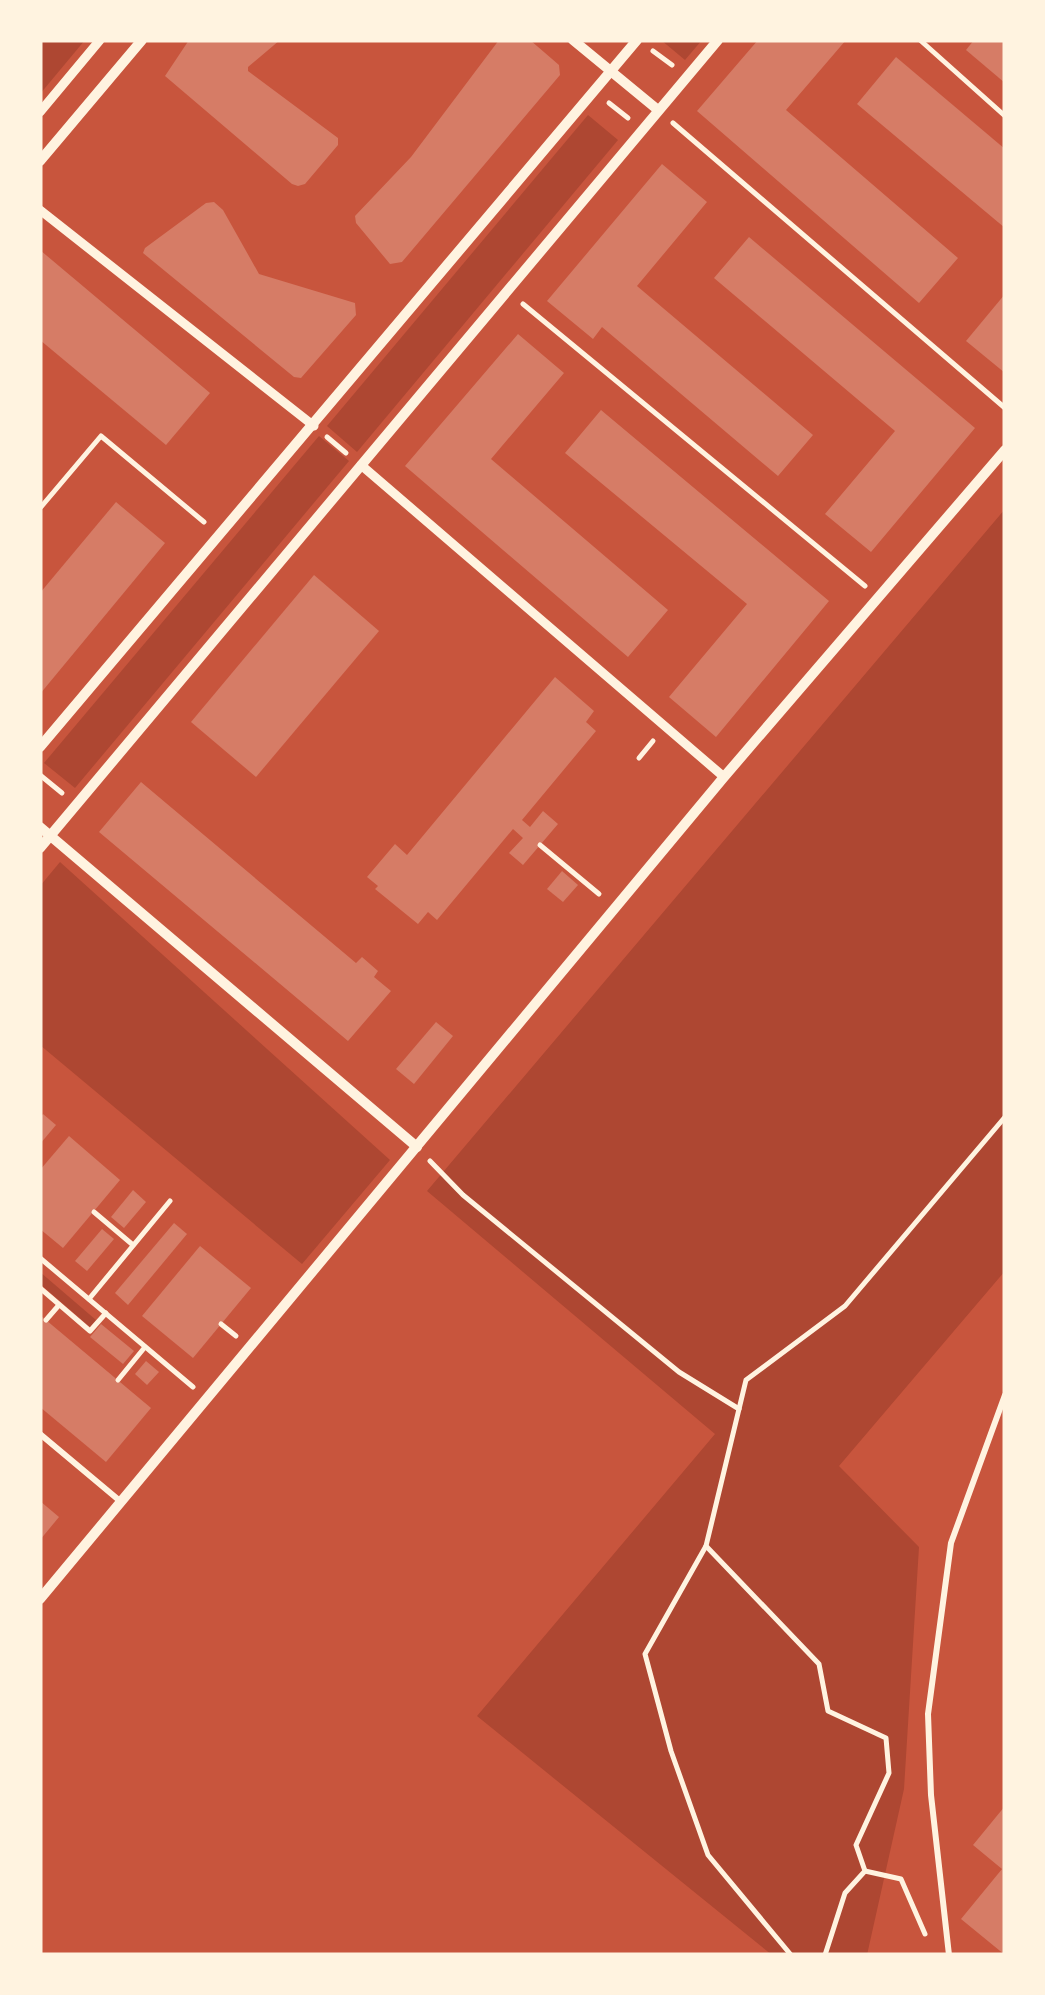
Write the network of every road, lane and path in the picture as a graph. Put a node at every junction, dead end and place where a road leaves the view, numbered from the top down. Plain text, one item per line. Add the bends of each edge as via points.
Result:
1 (100, 40) edge
2 (142, 40) edge
3 (573, 40) edge
4 (638, 40) edge
5 (718, 40) edge
6 (920, 40) edge
7 (611, 72) junction
8 (687, 76) junction
9 (594, 92) junction
10 (658, 110) junction
11 (40, 112) edge
12 (1005, 116) edge
13 (642, 129) junction
14 (40, 161) edge
15 (40, 210) edge
16 (507, 291) junction
17 (1005, 408) edge
18 (314, 426) junction
19 (1005, 450) edge
20 (361, 465) junction
21 (40, 508) edge
22 (220, 536) junction
23 (879, 598) junction
24 (40, 747) edge
25 (40, 775) edge
26 (724, 777) junction
27 (76, 804) junction
28 (40, 827) edge
29 (50, 836) junction
30 (540, 845) dead end
31 (40, 848) edge
32 (617, 909) junction
33 (1005, 1117) edge
34 (417, 1148) junction
35 (170, 1200) dead end
36 (94, 1212) dead end
37 (133, 1245) junction
38 (41, 1261) edge
39 (40, 1288) edge
40 (89, 1299) junction
41 (59, 1304) junction
42 (106, 1313) junction
43 (46, 1320) dead end
44 (146, 1347) junction
45 (118, 1380) dead end
46 (1005, 1395) edge
47 (207, 1399) junction
48 (739, 1409) junction
49 (40, 1434) edge
50 (121, 1502) junction
51 (706, 1546) junction
52 (40, 1599) edge
53 (864, 1871) junction
54 (928, 1940) dead end
55 (791, 1955) edge
56 (824, 1955) edge
57 (948, 1955) edge

1 - 11 street
2 - 14 street
3 - 7 street
4 - 7 street
4 - 8 path
5 - 8 street
6 - 12 path
7 - 9 street
7 - 10 street
8 - 10 street
9 - 13 path
9 - 18 street
10 - 13 street
10 - 17 path
13 - 16 street
15 - 18 street
16 - 20 street
16 - 23 path
18 - 20 path
18 - 22 street
19 - 23 street
20 - 26 street
20 - 27 street
21 - 22 path via 100,436
22 - 24 street
23 - 26 street
25 - 27 path
26 - 32 street
27 - 29 street
28 - 29 street
29 - 31 street
29 - 34 street
30 - 32 path
32 - 34 street
33 - 48 path via 845,1306 746,1380
34 - 47 street
34 - 48 path via 570,1284 679,1372
35 - 37 path
36 - 37 path
37 - 40 path
38 - 40 path
39 - 41 path
40 - 42 path
41 - 42 path via 90,1331
41 - 43 path
42 - 44 path
44 - 45 path
44 - 47 path
46 - 57 lane via 951,1543 928,1714
47 - 50 street
48 - 51 path
49 - 50 lane
50 - 52 street
51 - 53 path via 819,1664 828,1712 886,1738 889,1773 856,1846
51 - 55 path via 645,1654 708,1855
53 - 54 path via 901,1880
53 - 56 path via 845,1893

